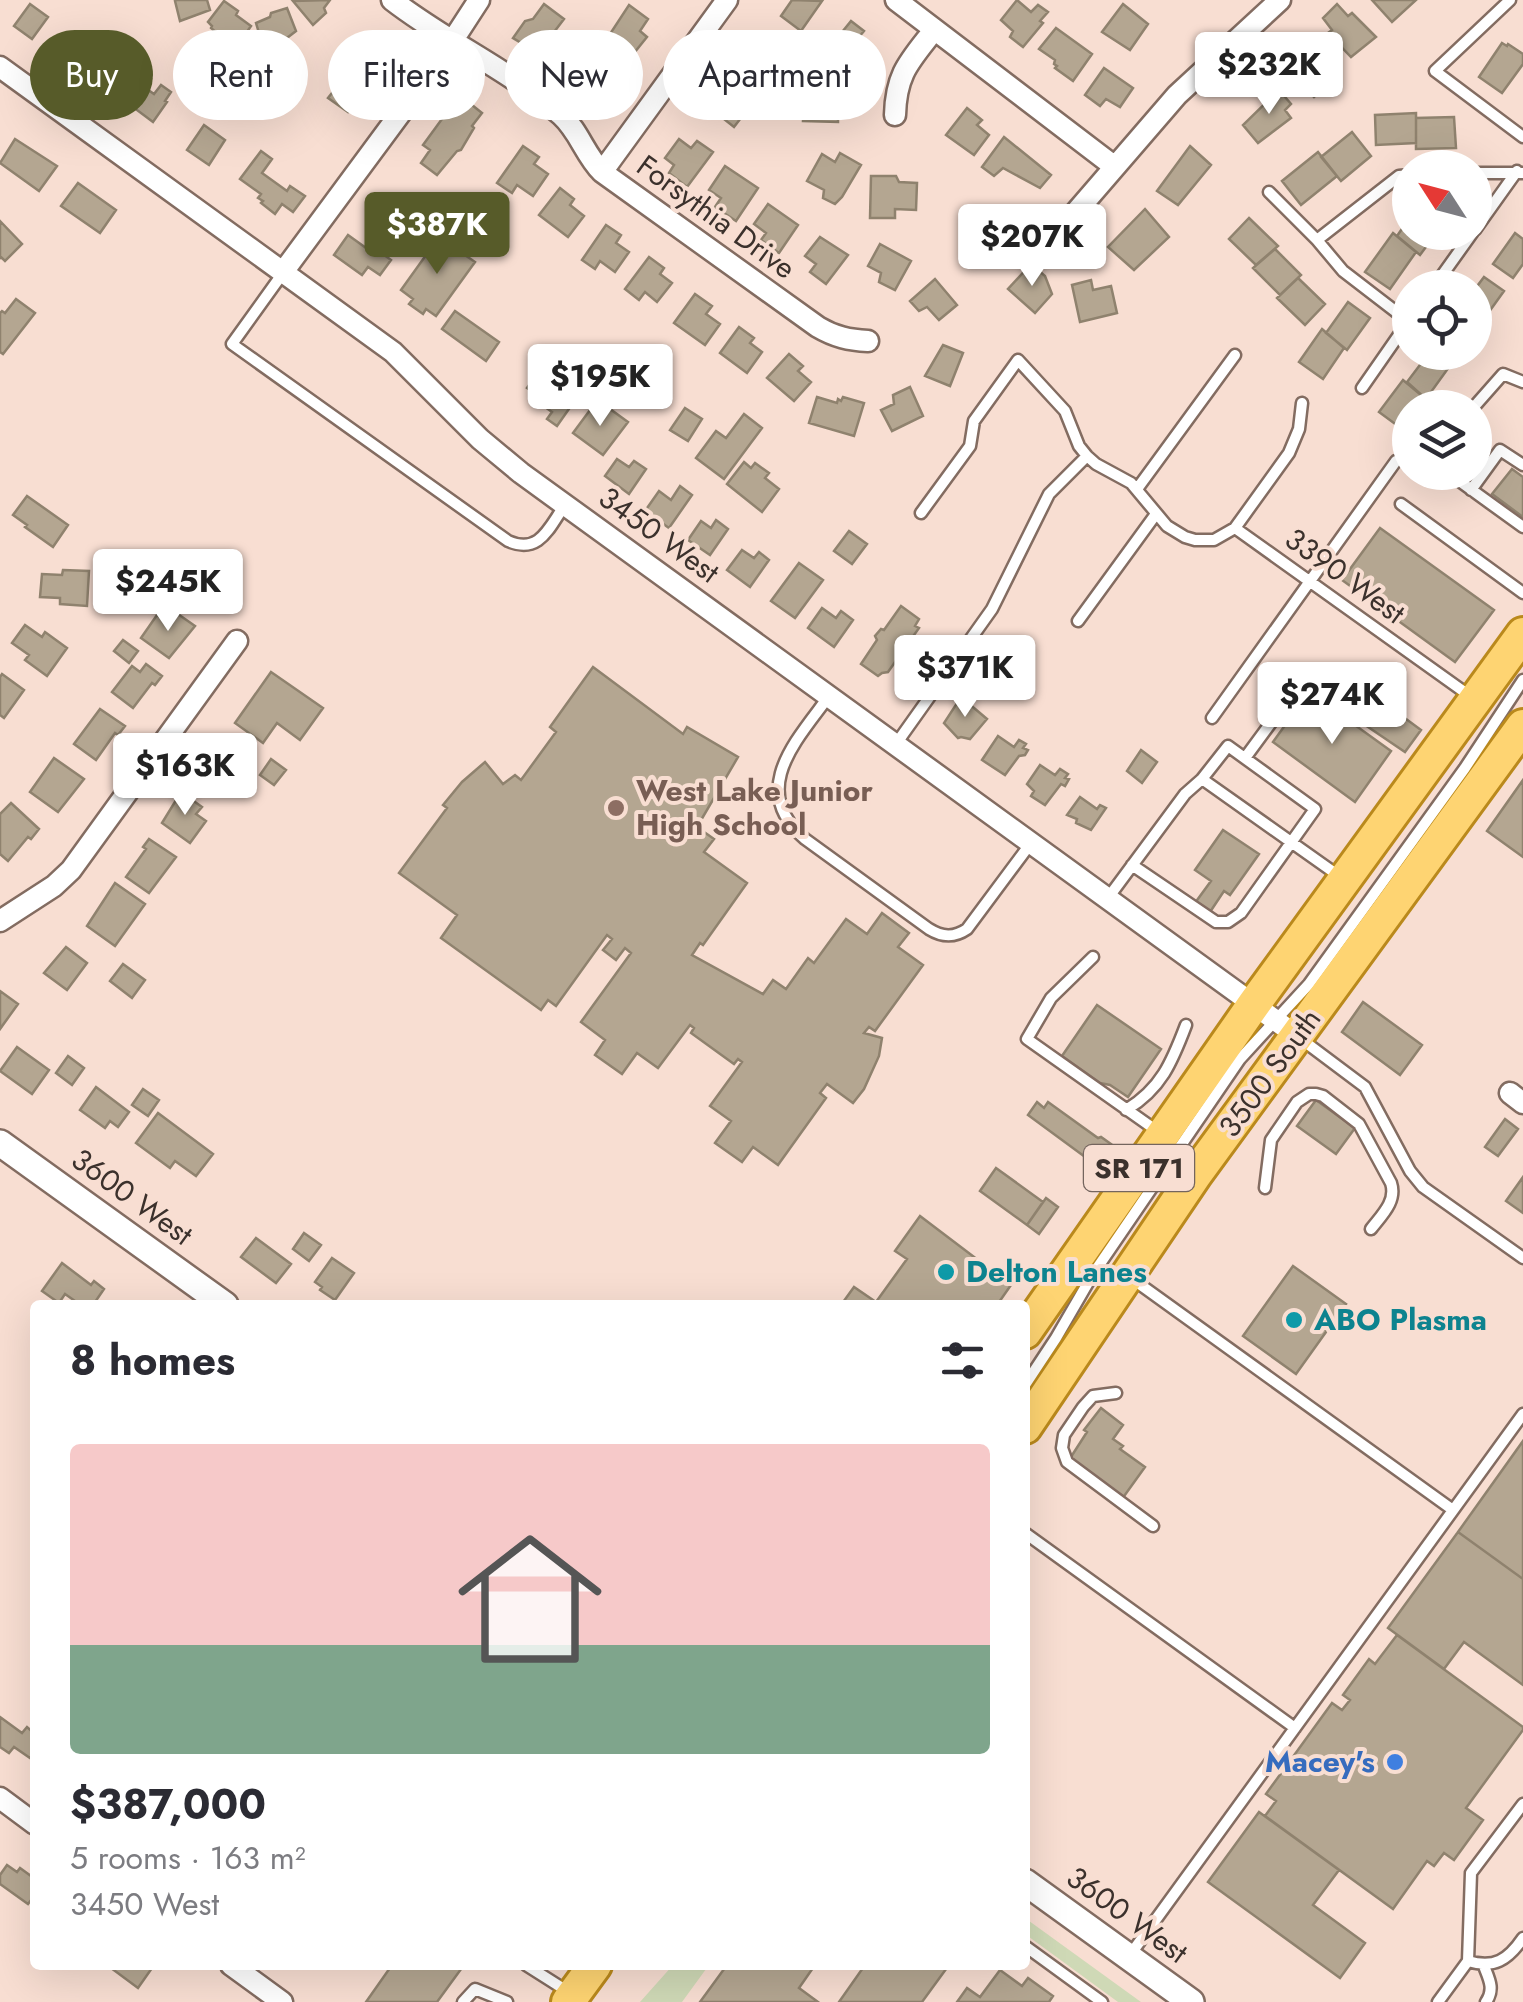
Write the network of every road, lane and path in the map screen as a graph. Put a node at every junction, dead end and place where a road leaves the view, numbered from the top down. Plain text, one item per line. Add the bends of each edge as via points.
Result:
1 (392, 0) edge
2 (479, 0) edge
3 (727, 0) edge
4 (896, 0) edge
5 (1280, 0) edge
6 (1510, 0) edge
7 (435, 30) edge
8 (460, 30) edge
9 (934, 30) junction
10 (485, 61) edge
11 (0, 66) edge
12 (896, 115) dead end
13 (395, 120) edge
14 (1523, 137) edge
15 (1115, 167) junction
16 (602, 172) junction
17 (1520, 172) edge
18 (1492, 173) edge
19 (1392, 181) edge
20 (1269, 192) dead end
21 (1492, 208) edge
22 (1070, 219) dead end
23 (1317, 240) junction
24 (283, 272) junction
25 (1392, 307) edge
26 (868, 341) dead end
27 (1392, 345) edge
28 (1235, 355) dead end
29 (1523, 382) edge
30 (1362, 388) dead end
31 (1489, 390) edge
32 (1302, 403) dead end
33 (1087, 456) junction
34 (1492, 461) edge
35 (1523, 465) edge
36 (1392, 467) edge
37 (1137, 488) junction
38 (1471, 490) edge
39 (566, 504) junction
40 (1401, 504) dead end
41 (921, 514) dead end
42 (1156, 514) junction
43 (1523, 527) edge
44 (1235, 528) junction
45 (1310, 582) junction
46 (1523, 593) edge
47 (1078, 621) dead end
48 (1523, 634) edge
49 (236, 641) dead end
50 (1523, 680) edge
51 (830, 696) junction
52 (1475, 700) junction
53 (1284, 705) dead end
54 (1212, 718) dead end
55 (1523, 726) edge
56 (896, 744) junction
57 (1245, 758) junction
58 (1202, 780) junction
59 (1292, 841) junction
60 (1032, 842) junction
61 (1132, 865) junction
62 (1344, 880) junction
63 (1108, 898) junction
64 (0, 921) edge
65 (1093, 957) dead end
66 (1275, 1020) junction
67 (1186, 1025) dead end
68 (1126, 1110) junction
69 (1162, 1135) junction
70 (0, 1143) edge
71 (1265, 1188) dead end
72 (1372, 1229) dead end
73 (1523, 1258) edge
74 (1126, 1275) junction
75 (219, 1300) edge
76 (1030, 1325) edge
77 (1030, 1377) edge
78 (1116, 1393) dead end
79 (1523, 1414) edge
80 (1030, 1420) edge
81 (1453, 1510) junction
82 (1153, 1526) dead end
83 (1030, 1537) edge
84 (1295, 1728) junction
85 (0, 1798) edge
86 (1523, 1804) edge
87 (30, 1820) edge
88 (1030, 1886) edge
89 (1523, 1938) edge
90 (1030, 1950) edge
91 (1129, 1957) junction
92 (1468, 1961) junction
93 (1484, 1966) junction
94 (238, 1970) edge
95 (533, 1970) edge
96 (591, 1970) edge
97 (571, 1998) edge
98 (282, 2002) edge
99 (463, 2002) edge
100 (507, 2002) edge
101 (1102, 2002) edge
102 (1191, 2002) edge
103 (1438, 2002) edge
104 (1486, 2002) edge

1 - 7 street, Forsythia Drive
2 - 8 street
3 - 16 street
4 - 9 street
5 - 15 street via 1177,95
6 - 14 lane via 1435,71
9 - 12 street via 898,82
9 - 15 street
10 - 16 street, Forsythia Drive via 558,112
11 - 24 street, 3450 West
13 - 24 street
15 - 22 street
16 - 26 street, Forsythia Drive via 818,328
17 - 18 lane
17 - 21 lane
19 - 23 lane
20 - 23 lane
23 - 25 lane via 1343,271
24 - 39 street, 3450 West via 393,352 480,439
24 - 39 lane via 232,344 508,540 534,543
27 - 30 lane
28 - 37 lane
29 - 31 lane via 1503,374
32 - 44 lane via 1289,452
33 - 37 lane
33 - 41 lane via 1066,411 1018,360 974,421 970,446
33 - 56 lane via 1049,494 992,610
34 - 35 lane via 1500,450
36 - 45 lane
37 - 42 lane
38 - 43 lane
39 - 51 street, 3450 West
40 - 46 lane
42 - 44 lane via 1195,540 1214,540
42 - 47 lane
44 - 45 lane, 3390 West
45 - 52 lane, 3390 West
45 - 54 lane
48 - 52 main road, 3500 South / SR 171
49 - 64 street via 71,870
50 - 66 lane via 1309,984
51 - 56 street, 3450 West
51 - 60 lane via 780,774 780,804 805,839 948,936 961,933
52 - 62 main road, 3500 South / SR 171
53 - 57 lane
55 - 66 main road, 3500 South / SR 171
56 - 60 street, 3450 West
57 - 58 lane via 1228,746
57 - 59 lane via 1315,809
58 - 59 lane
58 - 61 lane
59 - 61 lane via 1228,922 1216,922
59 - 62 lane
60 - 63 street, 3450 West
61 - 63 lane
62 - 66 main road, 3500 South / SR 171
63 - 66 street, 3450 West
65 - 68 lane via 1051,998 1027,1039
66 - 69 main road, 3500 South / SR 171
66 - 73 lane via 1365,1087 1423,1187
66 - 74 main road, 3500 South / SR 171
66 - 77 lane via 1151,1187
67 - 68 lane via 1172,1062 1146,1098
68 - 69 lane
69 - 76 main road, 3500 South / SR 171
70 - 75 street, 3600 West
71 - 72 lane via 1271,1140 1296,1102 1323,1096 1359,1124 1393,1190
74 - 80 main road, 3500 South / SR 171
74 - 81 lane
78 - 82 lane via 1094,1396 1083,1407 1062,1448 1068,1462
79 - 81 lane
81 - 84 lane
83 - 84 lane
84 - 91 lane
85 - 87 street
86 - 92 lane via 1471,1873
88 - 91 street, 3600 West
89 - 93 lane via 1511,1956
90 - 101 lane
91 - 102 street, 3600 West
92 - 93 lane
92 - 103 lane
93 - 104 lane via 1492,1987
94 - 98 street
95 - 97 lane
96 - 97 main road
99 - 100 lane via 474,1989

